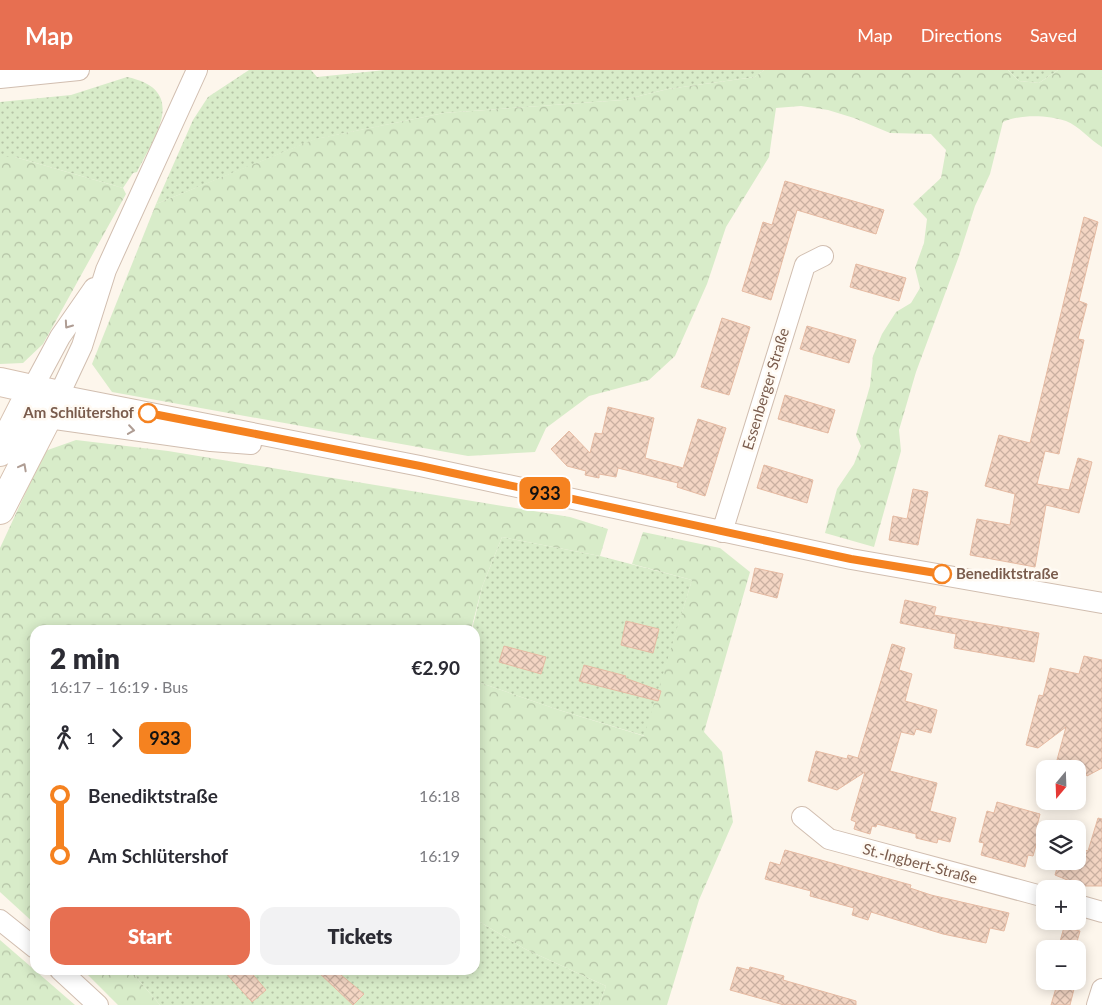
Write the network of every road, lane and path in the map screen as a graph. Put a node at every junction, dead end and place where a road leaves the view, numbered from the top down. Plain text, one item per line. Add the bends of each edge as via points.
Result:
1 (79, 70) edge
2 (197, 70) edge
3 (0, 78) edge
4 (823, 256) dead end
5 (106, 270) junction
6 (0, 382) edge
7 (17, 402) edge
8 (54, 407) junction
9 (0, 452) edge
10 (0, 510) edge
11 (722, 532) junction
12 (1102, 603) edge
13 (802, 818) dead end
14 (1036, 895) edge
15 (1086, 907) edge
16 (1102, 912) edge
17 (0, 920) edge
18 (30, 944) edge
19 (65, 975) edge
20 (1102, 989) edge
21 (98, 1005) edge
22 (1097, 1005) edge

1 - 3 street
2 - 5 street
4 - 11 street, Essenberger Straße via 805,265
5 -> 7 street
5 - 8 street via 82,346
6 - 7 street
7 - 8 street
7 - 9 street
10 -> 8 street
8 - 11 street via 330,449
11 - 12 street via 851,559
13 - 14 street, St.-Ingbert-Straße via 829,839
15 - 16 street
17 - 18 street
19 - 21 street
20 - 22 street

